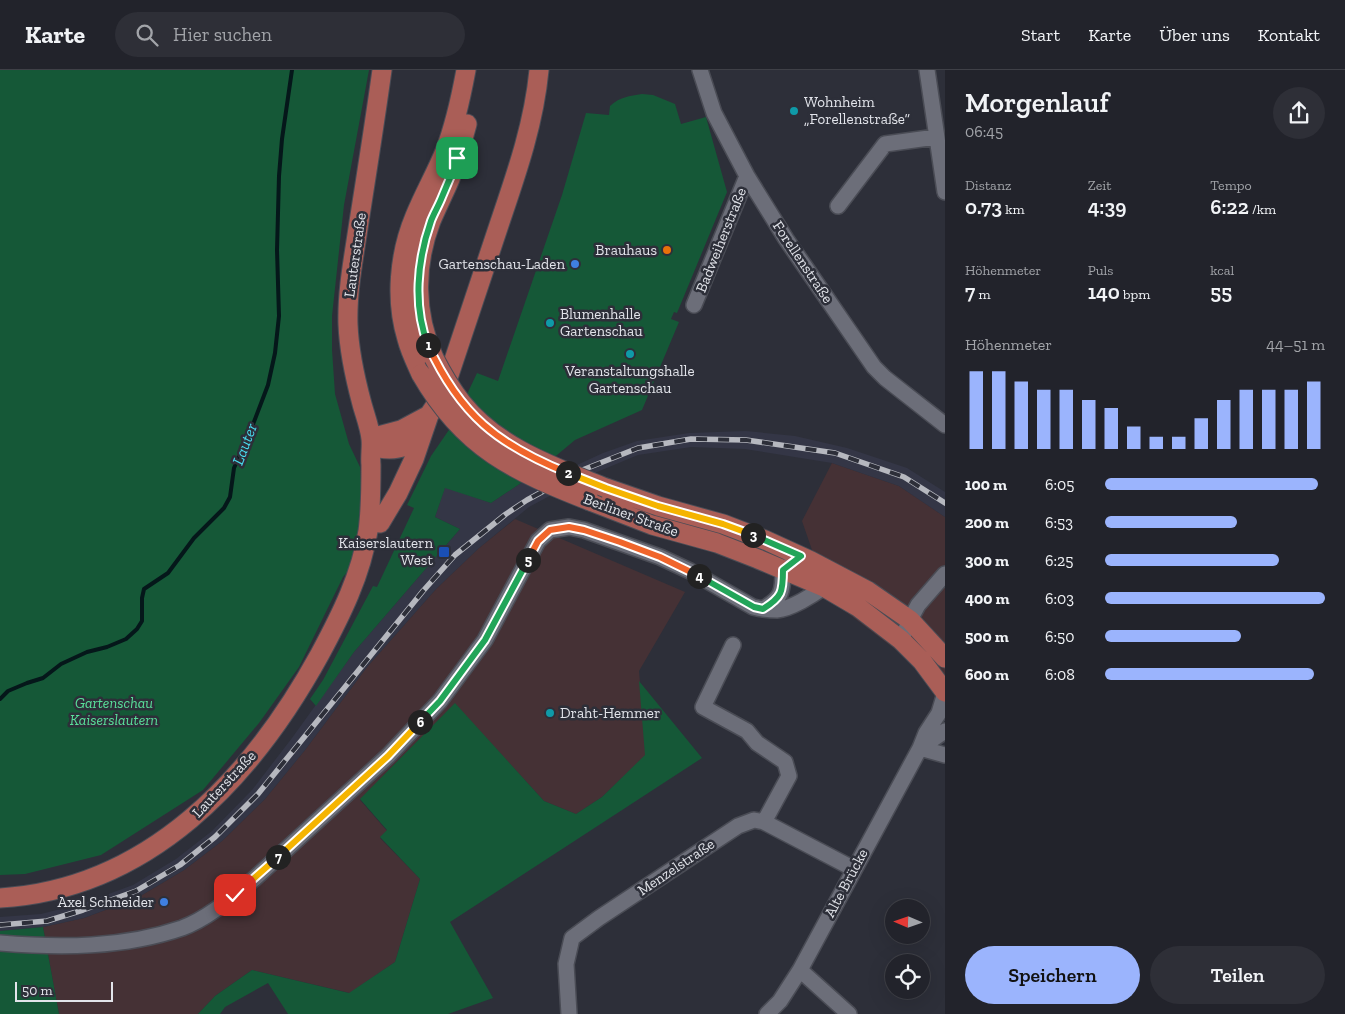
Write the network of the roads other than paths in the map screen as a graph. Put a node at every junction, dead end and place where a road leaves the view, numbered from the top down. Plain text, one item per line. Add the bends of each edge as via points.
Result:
1 (382, 70) edge
2 (700, 70) edge
3 (926, 70) edge
4 (474, 72) edge
5 (537, 74) edge
6 (936, 137) junction
7 (747, 176) junction
8 (945, 192) edge
9 (838, 206) dead end
10 (694, 305) dead end
11 (426, 422) junction
12 (945, 426) edge
13 (375, 443) junction
14 (380, 523) junction
15 (801, 556) junction
16 (360, 566) junction
17 (783, 570) junction
18 (945, 574) edge
19 (824, 587) junction
20 (763, 609) junction
21 (910, 620) junction
22 (901, 640) junction
23 (733, 645) dead end
24 (945, 658) edge
25 (945, 692) edge
26 (945, 732) edge
27 (920, 748) junction
28 (945, 755) edge
29 (764, 822) junction
30 (854, 869) junction
31 (0, 898) edge
32 (0, 943) edge
33 (800, 970) junction
34 (569, 1014) edge
35 (767, 1014) edge
36 (849, 1014) edge

1 - 13 main road, Lauterstraße via 348,306 351,354
2 - 7 street, Forellenstraße via 714,113
3 - 6 street
4 - 15 main road, Berliner Straße, bridge via 470,110 460,149 432,220 420,262 418,284 421,322 427,344 455,394 487,428 526,454 606,488 723,524
4 - 17 main road, Berliner Straße, bridge via 458,108 445,152 414,217 403,256 404,326 410,350 433,394 469,436 524,473 652,525 717,543
5 - 11 main road via 533,112 517,171 448,378
6 - 8 street
6 - 9 street via 885,144
7 - 10 street, Badweiherstraße
7 - 12 street, Forellenstraße via 786,239 874,366
11 - 13 main road via 406,446 395,449
11 - 14 main road via 414,459
13 - 14 main road, Lauterstraße via 382,462
13 - 16 main road, Lauterstraße via 370,516
14 - 16 main road, Lauterstraße
15 - 17 street
15 - 21 main road, Berliner Straße via 868,591
16 - 31 main road, Lauterstraße via 337,621 300,688 253,754 210,803 181,828 138,857 106,873 46,891
17 - 19 main road, Berliner Straße
17 - 20 street via 781,592
18 - 21 street via 922,600
19 - 20 street via 780,610
19 - 22 main road, Berliner Straße via 858,607
20 - 32 street via 690,571 620,542 569,527 550,530 538,541 485,640 440,701 388,756 235,895 211,913 183,927 136,940 83,945
21 - 22 street
21 - 24 main road, Berliner Straße
22 - 25 main road, Berliner Straße
23 - 29 street via 703,707 747,731 757,743 785,762 789,776
25 - 27 street, Alte Brücke via 940,713
26 - 27 street, Alte Brücke
27 - 28 street
27 - 30 street, Alte Brücke
29 - 30 street
29 - 34 street, Menzelstraße via 754,820 738,826 572,938 566,964
30 - 33 street, Alte Brücke
33 - 35 street, Alte Brücke via 780,1001
33 - 36 street

